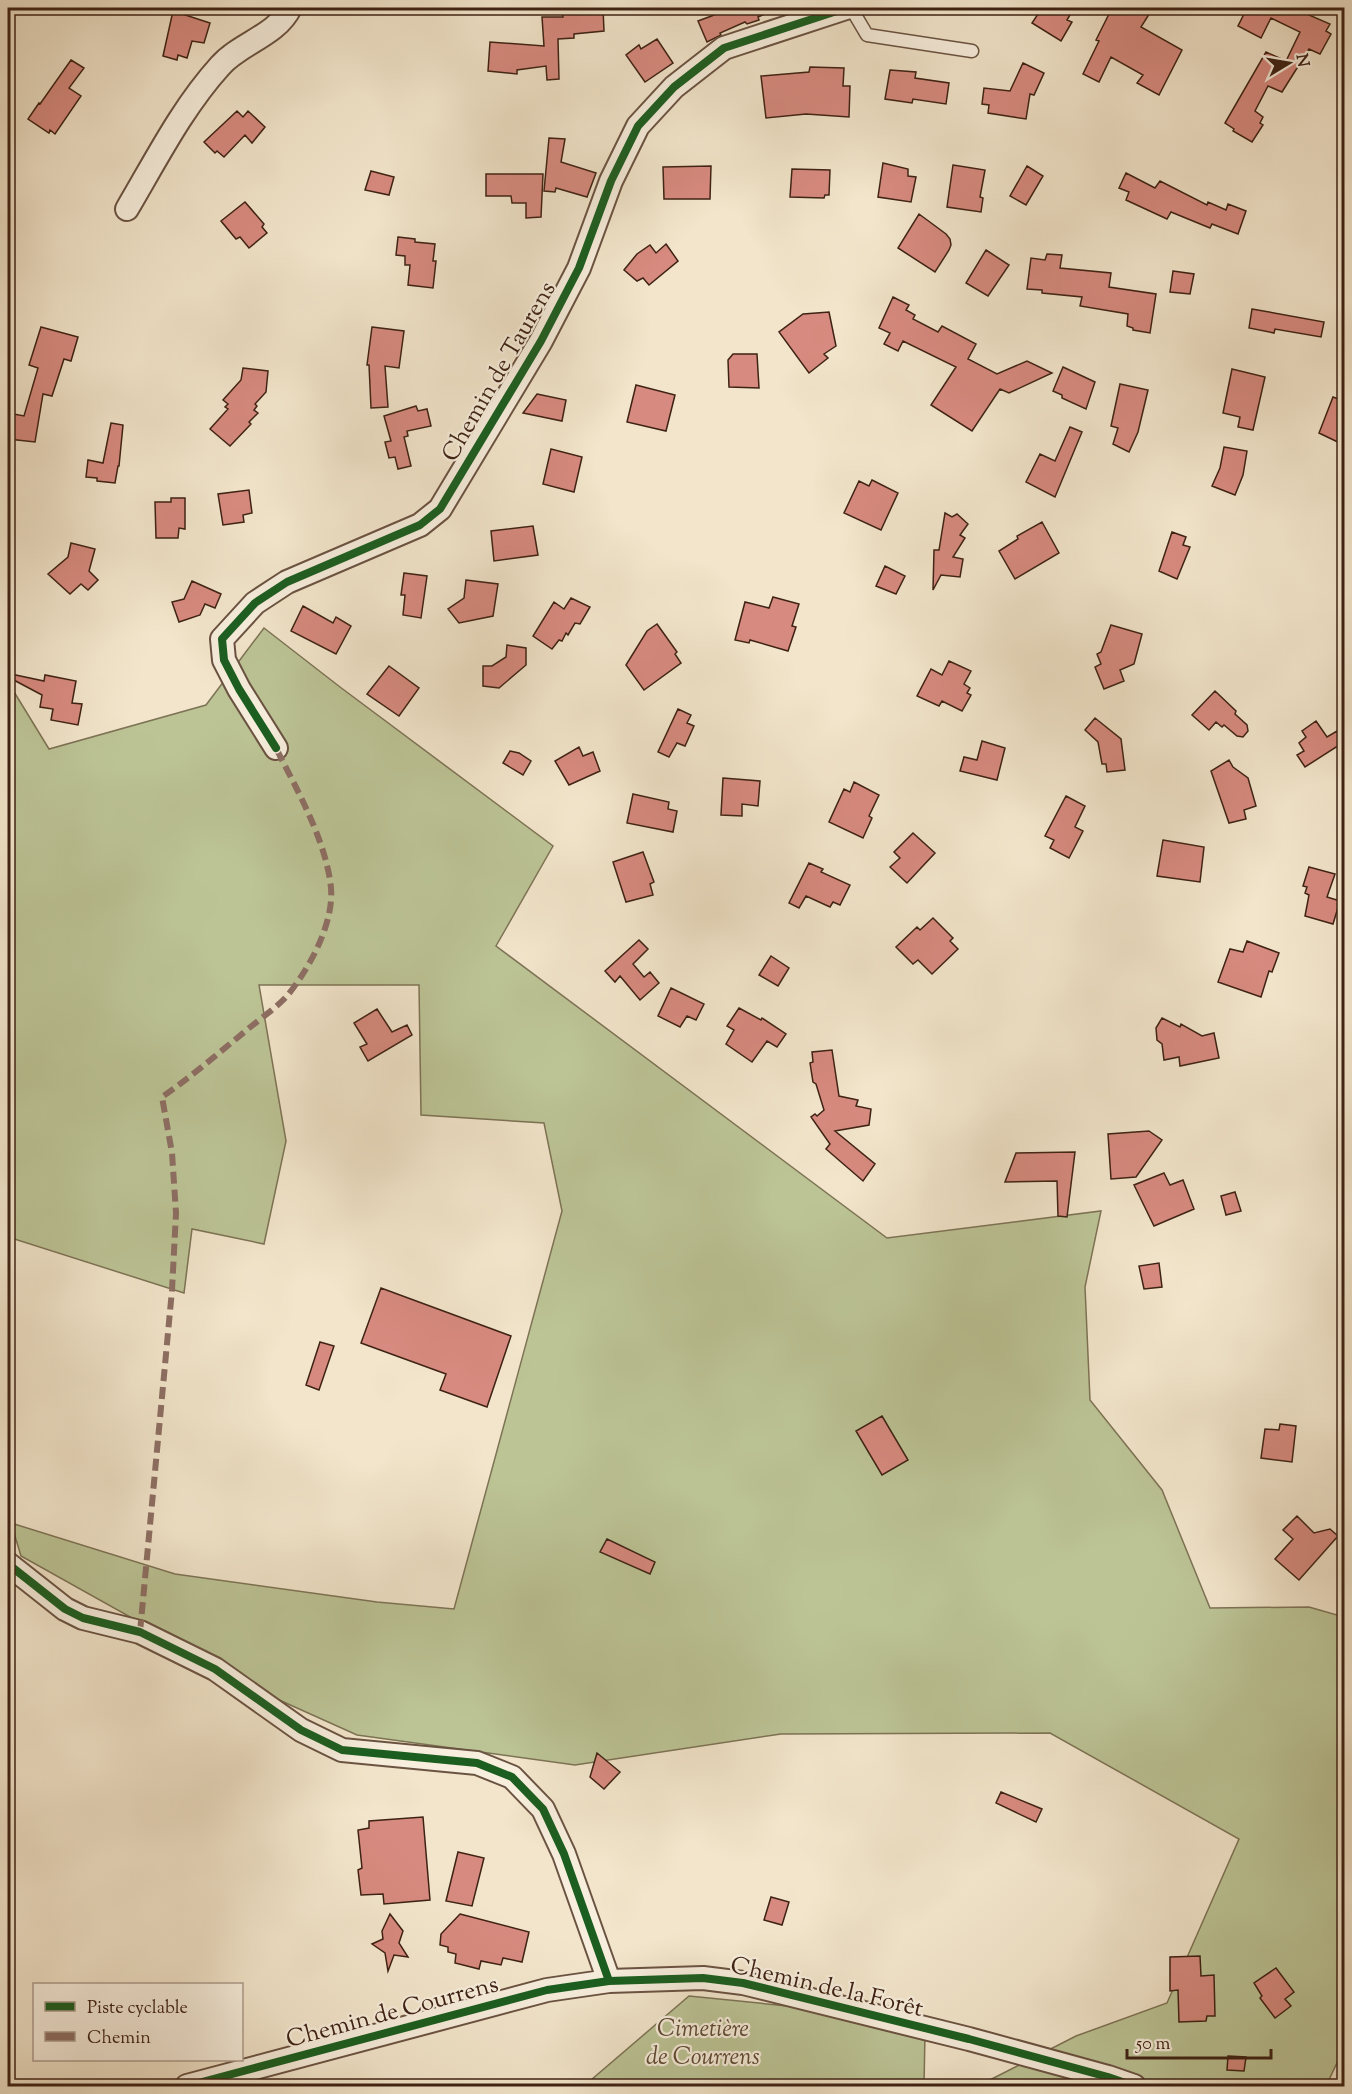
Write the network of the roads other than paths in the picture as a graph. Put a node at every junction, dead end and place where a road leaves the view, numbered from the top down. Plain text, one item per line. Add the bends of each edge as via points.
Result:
1 (290, 8) edge
2 (846, 8) edge
3 (851, 8) edge
4 (972, 51) dead end
5 (127, 209) dead end
6 (276, 748) dead end
7 (8, 1564) edge
8 (609, 1981) junction
9 (187, 2086) edge
10 (1134, 2086) edge

1 - 5 street via 272,29 215,72 189,104
2 - 6 street, Chemin de Taurens via 724,48 657,104 638,126 611,181 579,268 541,341 440,509 420,525 287,582 255,603 222,639 224,660
3 - 4 lane via 867,35
7 - 8 street via 65,1609 83,1618 140,1632 216,1669 301,1730 342,1750 477,1763 512,1777 543,1809 564,1854
8 - 9 street, Chemin de Courrens via 546,1990
8 - 10 street, Chemin de la Forêt via 703,1978 743,1983 969,2039

